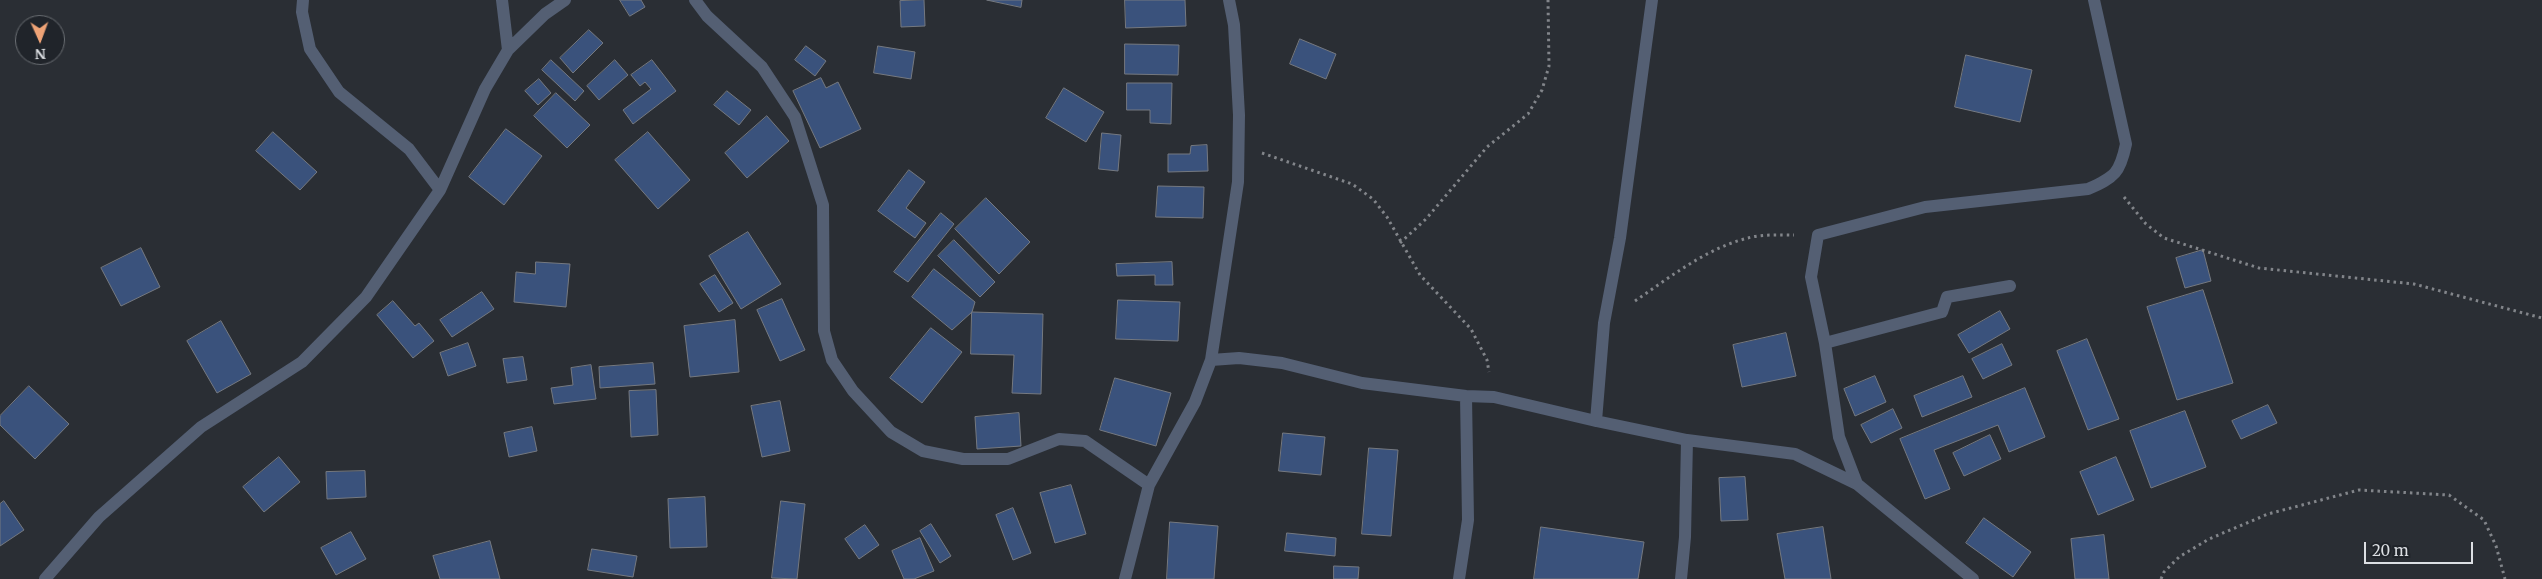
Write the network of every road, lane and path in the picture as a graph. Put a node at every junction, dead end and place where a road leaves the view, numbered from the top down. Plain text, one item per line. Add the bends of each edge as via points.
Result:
1 (303, 0) edge
2 (502, 0) edge
3 (565, 0) edge
4 (695, 0) edge
5 (1229, 0) edge
6 (1548, 0) edge
7 (1652, 0) edge
8 (2094, 0) edge
9 (508, 50) junction
10 (1238, 144) junction
11 (2121, 166) junction
12 (440, 190) junction
13 (1818, 235) junction
14 (1400, 243) junction
15 (2010, 286) dead end
16 (2542, 318) edge
17 (1604, 323) junction
18 (1825, 343) junction
19 (1210, 360) junction
20 (1466, 396) junction
21 (1494, 397) junction
22 (1596, 421) junction
23 (1687, 440) junction
24 (1857, 484) junction
25 (1149, 485) junction
26 (44, 579) edge
27 (1125, 579) edge
28 (1459, 579) edge
29 (1682, 579) edge
30 (1973, 579) edge
31 (2161, 579) edge
32 (2505, 579) edge

1 - 12 street via 302,12 310,49 339,92 409,149
2 - 9 street
3 - 9 street via 545,14
4 - 25 street via 707,16 762,67 795,117 823,205 824,332 832,360 853,391 891,432 924,451 963,459 1008,459 1059,440 1085,441
5 - 10 street via 1234,25
6 - 14 path via 1549,66 1528,114 1487,147 1426,219
7 - 17 street via 1620,238
8 - 11 street via 2126,144
9 - 12 street via 485,89
10 - 14 path via 1352,184 1372,199 1387,217
10 - 19 street via 1238,182
11 - 13 street via 2110,179 2088,188 1925,207
11 - 16 path via 2125,200 2146,224 2164,238 2259,268 2414,284
12 - 26 street via 366,297 302,362 202,427 99,517
13 - 17 path via 1781,235 1740,241 1682,269
13 - 18 street via 1811,277
14 - 21 path via 1420,275 1471,329 1487,360
15 - 18 street via 1947,297 1942,312
17 - 22 street
18 - 24 street via 1839,437
19 - 20 street via 1239,358 1282,363 1362,383
19 - 25 street via 1195,402
20 - 21 street
20 - 28 street via 1468,520
21 - 22 street
22 - 23 street
23 - 24 street via 1795,454
23 - 29 street
24 - 30 street
25 - 27 street
31 - 32 path via 2178,557 2209,539 2268,514 2359,490 2449,495 2484,520 2496,546

